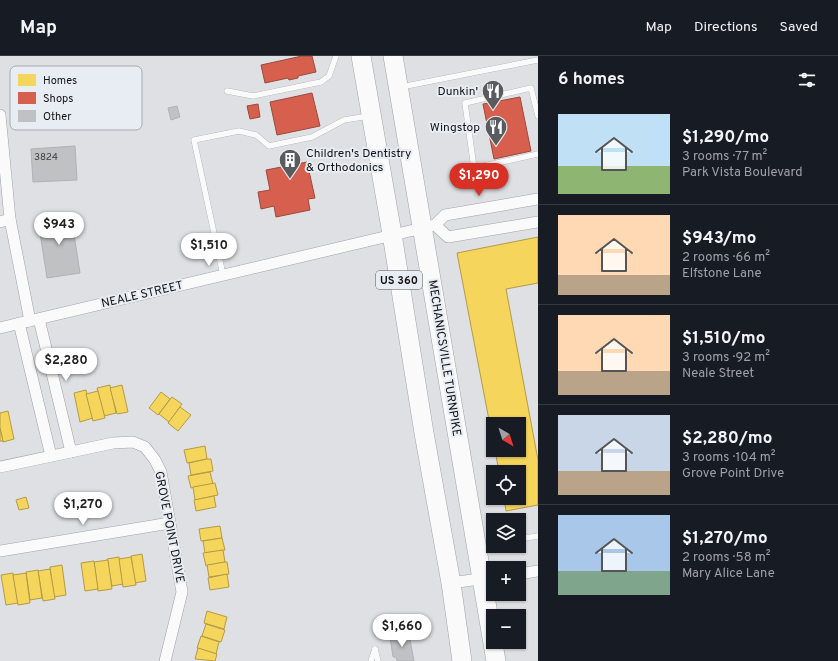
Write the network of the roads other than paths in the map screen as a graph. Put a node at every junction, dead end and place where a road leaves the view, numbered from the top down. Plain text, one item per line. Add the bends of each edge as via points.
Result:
1 (336, 56) edge
2 (361, 56) edge
3 (393, 56) edge
4 (538, 60) edge
5 (398, 87) junction
6 (227, 91) dead end
7 (0, 115) edge
8 (371, 116) junction
9 (538, 116) edge
10 (538, 154) edge
11 (538, 199) edge
12 (5, 220) edge
13 (538, 222) edge
14 (429, 226) junction
15 (392, 234) junction
16 (224, 275) junction
17 (35, 320) junction
18 (19, 323) junction
19 (0, 328) edge
20 (71, 452) junction
21 (51, 456) junction
22 (0, 467) edge
23 (170, 524) junction
24 (538, 536) edge
25 (526, 538) edge
26 (0, 551) edge
27 (486, 566) edge
28 (538, 571) edge
29 (526, 573) edge
30 (486, 578) edge
31 (451, 583) junction
32 (490, 601) edge
33 (165, 661) edge
34 (371, 661) edge
35 (378, 661) edge
36 (462, 661) edge
37 (496, 661) edge

1 - 6 lane via 329,76 321,82 253,96
2 - 8 highway, US 360
3 - 5 highway, MECHANICSVILLE TURNPIKE / US 360
4 - 5 lane
5 - 14 highway, MECHANICSVILLE TURNPIKE / US 360
7 - 12 street
8 - 15 highway, US 360
8 - 16 lane via 344,120 312,137 270,146 256,135 238,131 194,140
9 - 10 lane via 531,88 465,103 474,168
11 - 14 street via 445,215
12 - 17 street
13 - 14 street via 448,237
14 - 15 street, NEALE STREET
14 - 27 highway, MECHANICSVILLE TURNPIKE / US 360
15 - 16 street, NEALE STREET
15 - 31 highway, US 360 via 422,425
16 - 17 street, NEALE STREET
17 - 18 street, NEALE STREET
17 - 20 street
18 - 19 street, NEALE STREET
18 - 21 street
20 - 21 street, GROVE POINT DRIVE
20 - 23 street, GROVE POINT DRIVE via 113,442 133,442 145,447 156,460 161,472
21 - 22 street, GROVE POINT DRIVE
23 - 26 street
23 - 33 street, GROVE POINT DRIVE via 182,592
24 - 25 lane
28 - 29 street
30 - 31 street
31 - 36 highway, US 360
32 - 37 highway, MECHANICSVILLE TURNPIKE / US 360
34 - 35 lane via 375,648

